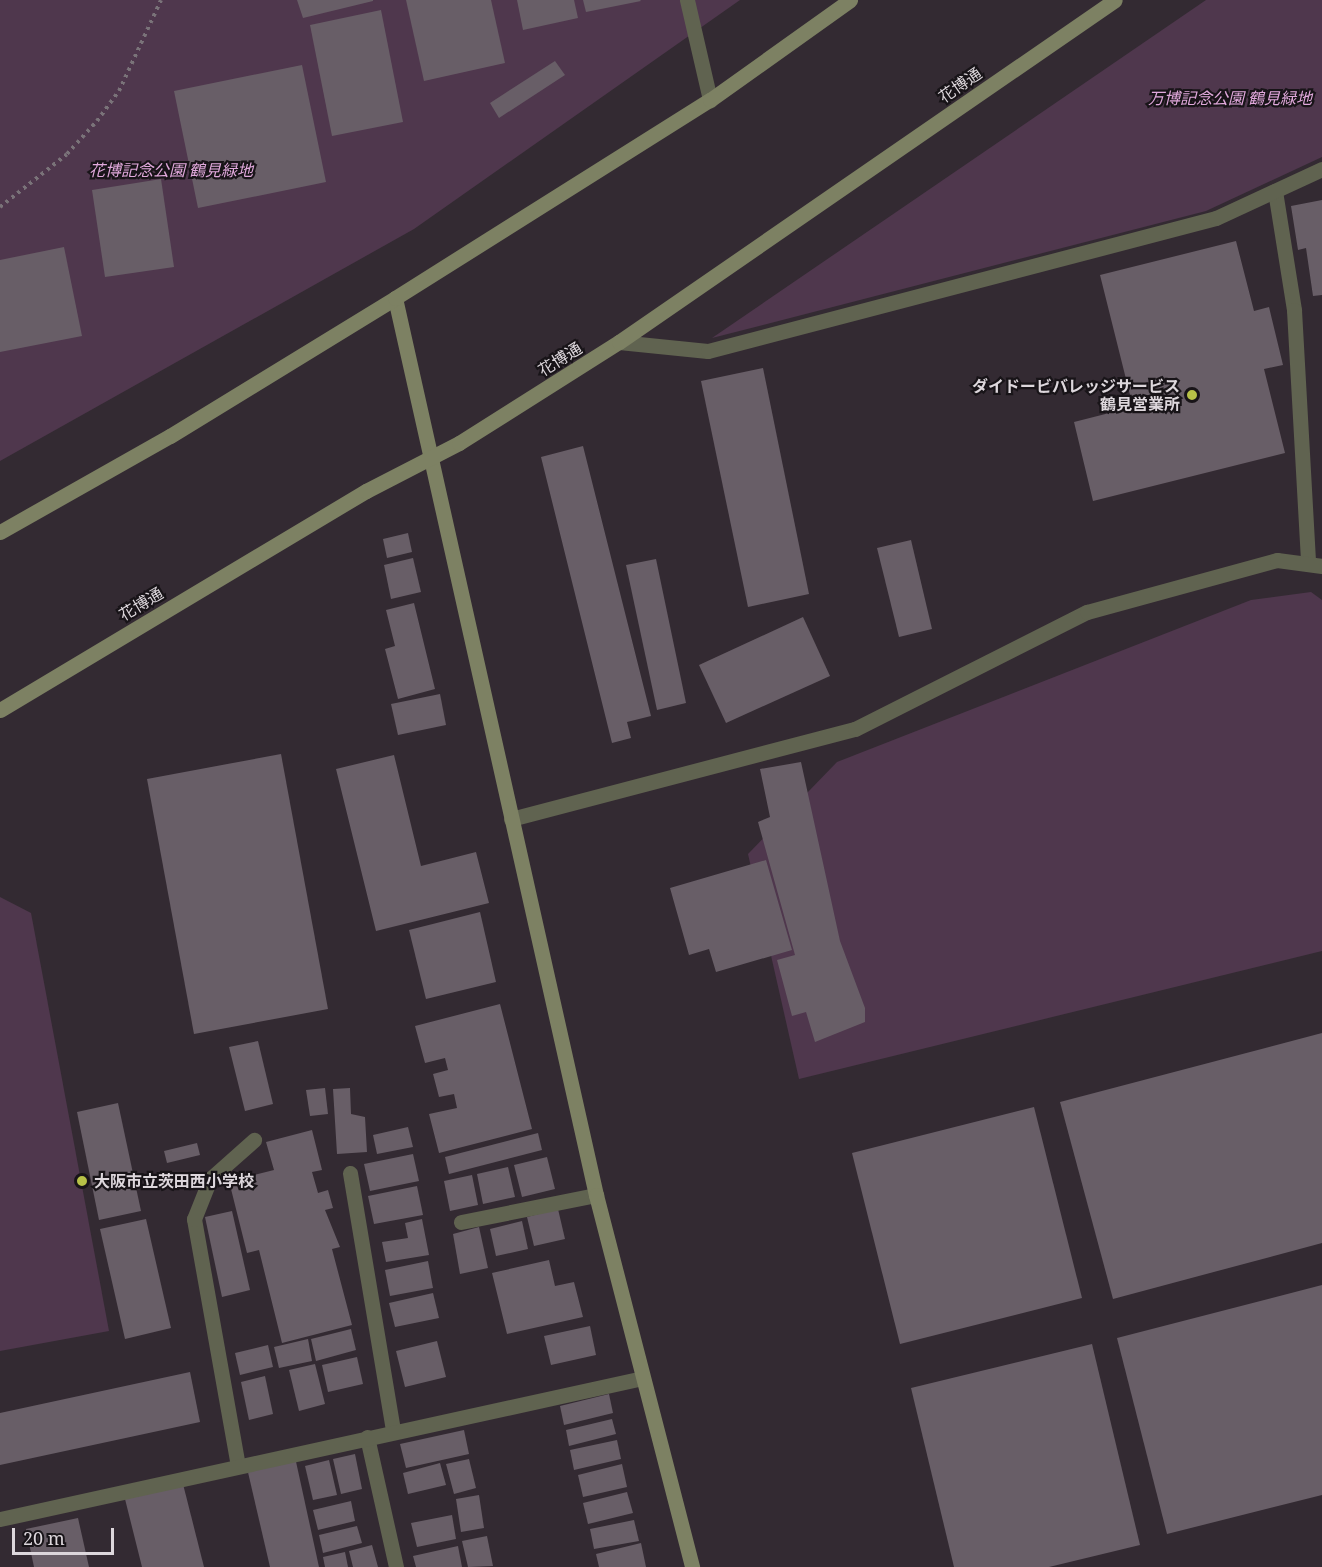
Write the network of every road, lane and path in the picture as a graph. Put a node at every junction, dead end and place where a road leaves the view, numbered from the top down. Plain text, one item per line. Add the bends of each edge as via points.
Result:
1 (161, 0) edge
2 (687, 0) edge
3 (850, 0) edge
4 (1115, 0) edge
5 (710, 100) junction
6 (1322, 169) edge
7 (1275, 191) junction
8 (0, 207) edge
9 (395, 298) junction
10 (620, 342) junction
11 (431, 460) junction
12 (0, 532) edge
13 (1315, 565) edge
14 (0, 710) edge
15 (511, 819) junction
16 (254, 1140) dead end
17 (350, 1173) dead end
18 (596, 1195) junction
19 (461, 1222) dead end
20 (643, 1378) junction
21 (393, 1430) junction
22 (367, 1437) junction
23 (238, 1466) junction
24 (0, 1519) edge
25 (396, 1567) edge
26 (692, 1567) edge

1 - 8 path via 119,90 97,121 67,154
2 - 5 street
3 - 5 street
4 - 10 street, 花博通
5 - 9 street
6 - 7 street
7 - 10 street via 1216,218 708,351
7 - 13 street via 1293,310
9 - 11 street
9 - 12 street via 170,436
10 - 11 street, 花博通
11 - 14 street, 花博通 via 366,491
11 - 15 street
13 - 15 street via 1277,560 1088,612 855,729
15 - 18 street
16 - 23 street via 210,1179 194,1219
17 - 21 street
18 - 19 street
18 - 20 street
20 - 21 street
20 - 26 street
21 - 22 street
22 - 23 street
22 - 25 street
23 - 24 street

